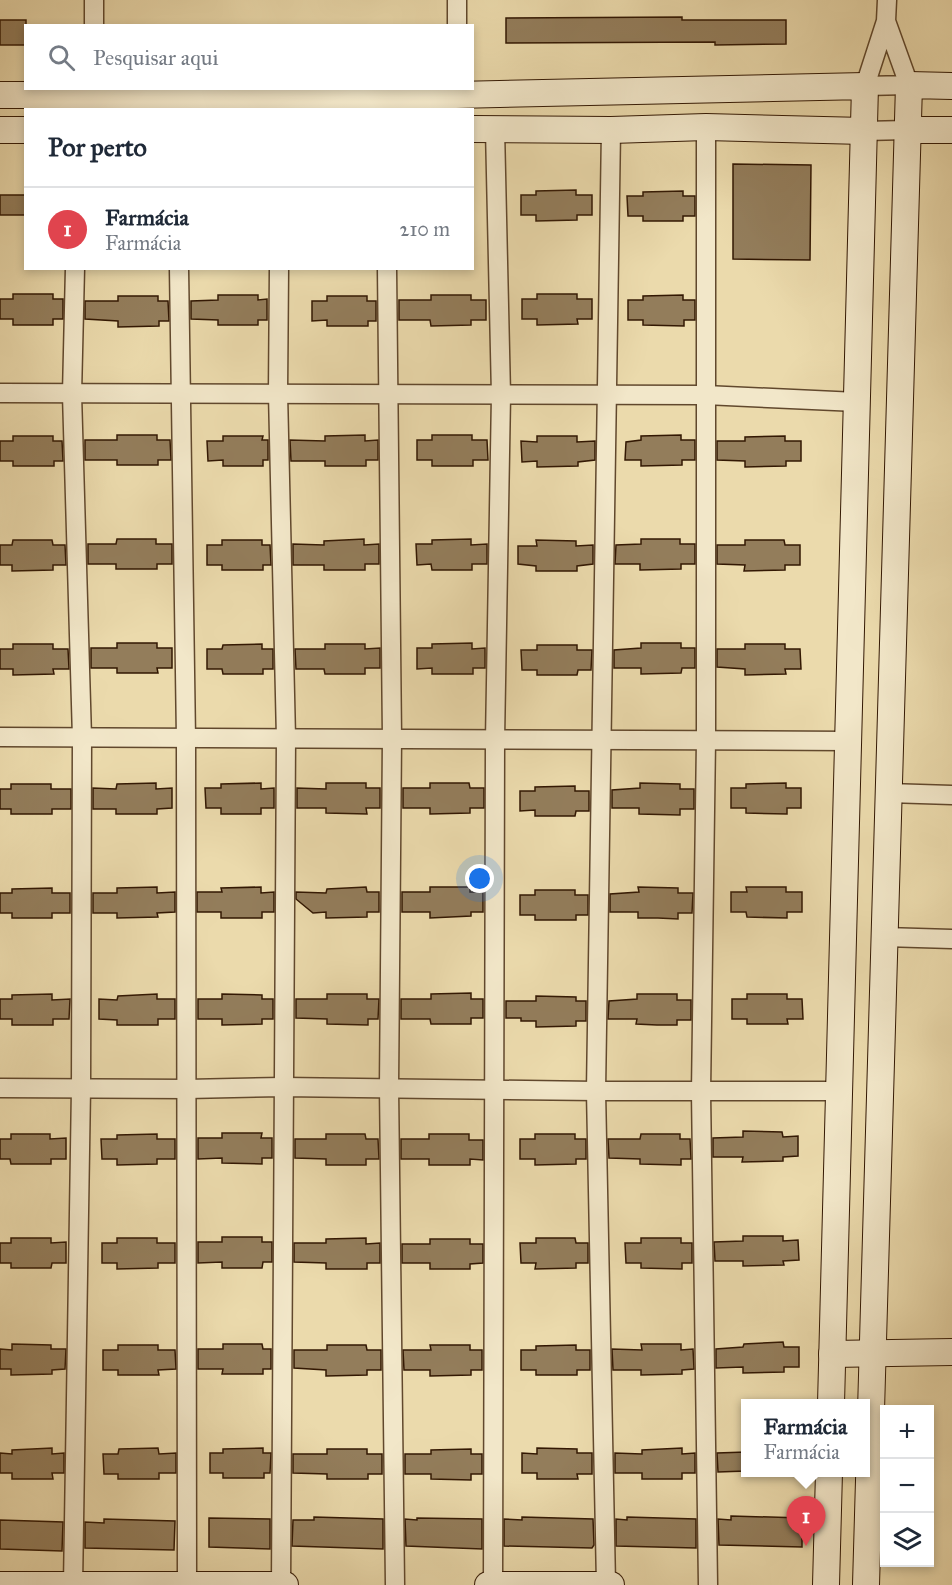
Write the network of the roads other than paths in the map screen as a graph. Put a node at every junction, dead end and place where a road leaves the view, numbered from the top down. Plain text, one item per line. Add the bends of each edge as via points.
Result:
1 (94, 0) edge
2 (457, 0) edge
3 (887, 0) edge
4 (886, 21) junction
5 (94, 24) edge
6 (457, 24) edge
7 (909, 85) junction
8 (865, 86) junction
9 (952, 86) edge
10 (94, 92) edge
11 (456, 92) edge
12 (0, 95) edge
13 (706, 127) junction
14 (484, 129) edge
15 (0, 130) edge
16 (24, 130) edge
17 (611, 130) junction
18 (907, 130) junction
19 (952, 130) edge
20 (864, 131) junction
21 (75, 270) edge
22 (179, 270) edge
23 (279, 270) edge
24 (387, 270) edge
25 (0, 393) edge
26 (278, 393) junction
27 (72, 394) junction
28 (181, 394) junction
29 (389, 394) junction
30 (501, 395) junction
31 (705, 395) junction
32 (608, 396) junction
33 (857, 402) junction
34 (0, 737) edge
35 (82, 738) junction
36 (286, 738) junction
37 (392, 738) junction
38 (186, 739) junction
39 (495, 740) junction
40 (602, 740) junction
41 (706, 740) junction
42 (848, 741) junction
43 (888, 793) junction
44 (952, 795) edge
45 (884, 937) junction
46 (952, 939) edge
47 (283, 1087) junction
48 (0, 1088) edge
49 (81, 1088) junction
50 (389, 1088) junction
51 (187, 1089) junction
52 (494, 1090) junction
53 (596, 1091) junction
54 (839, 1091) junction
55 (701, 1092) junction
56 (873, 1352) junction
57 (952, 1352) edge
58 (832, 1354) junction
59 (831, 1399) edge
60 (870, 1452) edge
61 (829, 1477) edge
62 (869, 1477) edge
63 (493, 1584) edge
64 (606, 1584) edge
65 (0, 1585) edge
66 (74, 1585) edge
67 (117, 1585) edge
68 (187, 1585) edge
69 (255, 1585) edge
70 (283, 1585) edge
71 (395, 1585) edge
72 (488, 1585) edge
73 (537, 1585) edge
74 (611, 1585) edge
75 (708, 1585) edge
76 (818, 1585) edge
77 (826, 1585) edge
78 (866, 1585) edge

1 - 5 street
2 - 6 street
3 - 4 street
4 - 7 street
4 - 8 street
7 - 8 street
7 - 9 street
7 - 18 street
8 - 11 street
8 - 20 street
10 - 11 street
10 - 12 street
13 - 17 street
13 - 20 street
13 - 31 street
14 - 17 street
14 - 30 street
15 - 16 street
17 - 32 street
18 - 19 street
18 - 20 street
18 - 43 street
20 - 33 street
21 - 27 street
22 - 28 street
23 - 26 street
24 - 29 street
25 - 27 street
26 - 28 street
26 - 29 street
26 - 36 street
27 - 28 street
27 - 35 street
28 - 38 street
29 - 30 street
29 - 37 street
30 - 32 street
30 - 39 street
31 - 32 street
31 - 33 street
31 - 41 street
32 - 40 street
33 - 42 street
34 - 35 street
35 - 38 street
35 - 49 street
36 - 37 street
36 - 38 street
36 - 47 street
37 - 39 street
37 - 50 street
38 - 51 street
39 - 40 street
39 - 52 street
40 - 41 street
40 - 53 street
41 - 42 street
41 - 55 street
42 - 54 street
43 - 44 street
43 - 45 street
45 - 46 street
45 - 56 street
47 - 50 street
47 - 51 street
47 - 70 street
48 - 49 street
49 - 51 street
49 - 66 street
50 - 52 street
50 - 71 street
51 - 68 street
52 - 53 street
52 - 63 street
53 - 55 street
53 - 64 street
54 - 55 street
54 - 58 street
55 - 75 street
56 - 57 street
56 - 58 street
56 - 60 street
58 - 59 street
61 - 77 street
62 - 78 street
63 - 72 street
63 - 73 street
64 - 73 street
64 - 74 street
65 - 66 street
66 - 67 street
67 - 68 street
68 - 69 street
69 - 70 street
76 - 77 street
77 - 78 street

